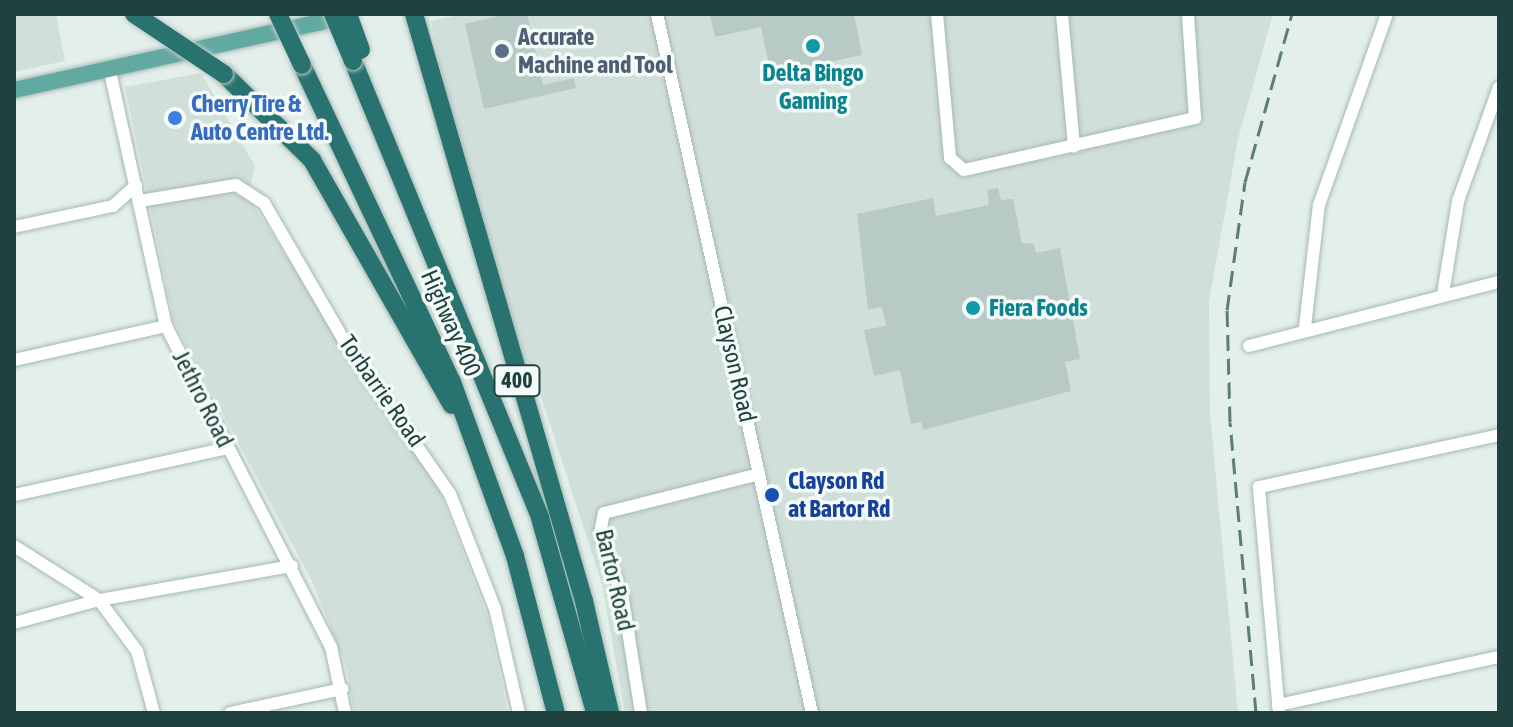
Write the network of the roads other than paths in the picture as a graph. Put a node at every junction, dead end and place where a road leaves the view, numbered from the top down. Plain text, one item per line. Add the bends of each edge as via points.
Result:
1 (134, 14) edge
2 (278, 14) edge
3 (333, 14) edge
4 (348, 14) edge
5 (356, 14) edge
6 (414, 14) edge
7 (657, 14) edge
8 (937, 14) edge
9 (1062, 14) edge
10 (1188, 14) edge
11 (1387, 14) edge
12 (358, 59) junction
13 (109, 67) junction
14 (1499, 87) edge
15 (14, 90) edge
16 (1074, 146) junction
17 (136, 185) junction
18 (140, 201) junction
19 (113, 206) junction
20 (143, 219) junction
21 (14, 227) edge
22 (1499, 282) edge
23 (1443, 294) junction
24 (166, 326) junction
25 (1305, 327) junction
26 (1249, 346) dead end
27 (14, 360) edge
28 (1499, 435) edge
29 (475, 446) junction
30 (227, 448) junction
31 (759, 474) junction
32 (14, 495) edge
33 (14, 546) edge
34 (292, 566) junction
35 (99, 600) junction
36 (14, 623) edge
37 (1499, 657) edge
38 (342, 689) junction
39 (1278, 709) edge
40 (154, 713) edge
41 (230, 713) edge
42 (345, 713) edge
43 (519, 713) edge
44 (556, 713) edge
45 (595, 713) edge
46 (610, 713) edge
47 (641, 713) edge
48 (812, 713) edge

1 - 29 highway, bridge via 224,74 312,160
2 - 29 highway, Highway 400 / 400, bridge via 424,319
3 - 12 highway, bridge
4 - 12 highway, bridge
5 - 13 main road
6 - 46 highway, Highway 400 / 400 via 584,601
7 - 31 street, Clayson Road
8 - 16 street via 950,158 964,170
9 - 16 street
10 - 16 street via 1195,118
11 - 25 street via 1319,205
12 - 45 highway via 540,518
13 - 15 main road
13 - 17 street, Jethro Road
14 - 23 street via 1458,201
17 - 18 street, Jethro Road
17 - 19 street
18 - 20 street, Jethro Road
18 - 43 street, Torbarrie Road via 236,185 264,203 343,339 450,494 495,609
19 - 20 street
19 - 21 street
20 - 24 street, Jethro Road
22 - 23 street
23 - 25 street
24 - 27 street
24 - 30 street, Jethro Road
25 - 26 street
28 - 39 street via 1259,487
29 - 44 highway, Highway 400 / 400 via 515,556
30 - 32 street
30 - 34 street, Jethro Road
31 - 47 street, Bartor Road via 604,513 600,533 623,599
31 - 48 street, Clayson Road
33 - 35 street
34 - 35 street
34 - 38 street, Jethro Road via 331,647
35 - 36 street
35 - 40 street via 137,651
37 - 39 street
38 - 41 street
38 - 42 street, Jethro Road

